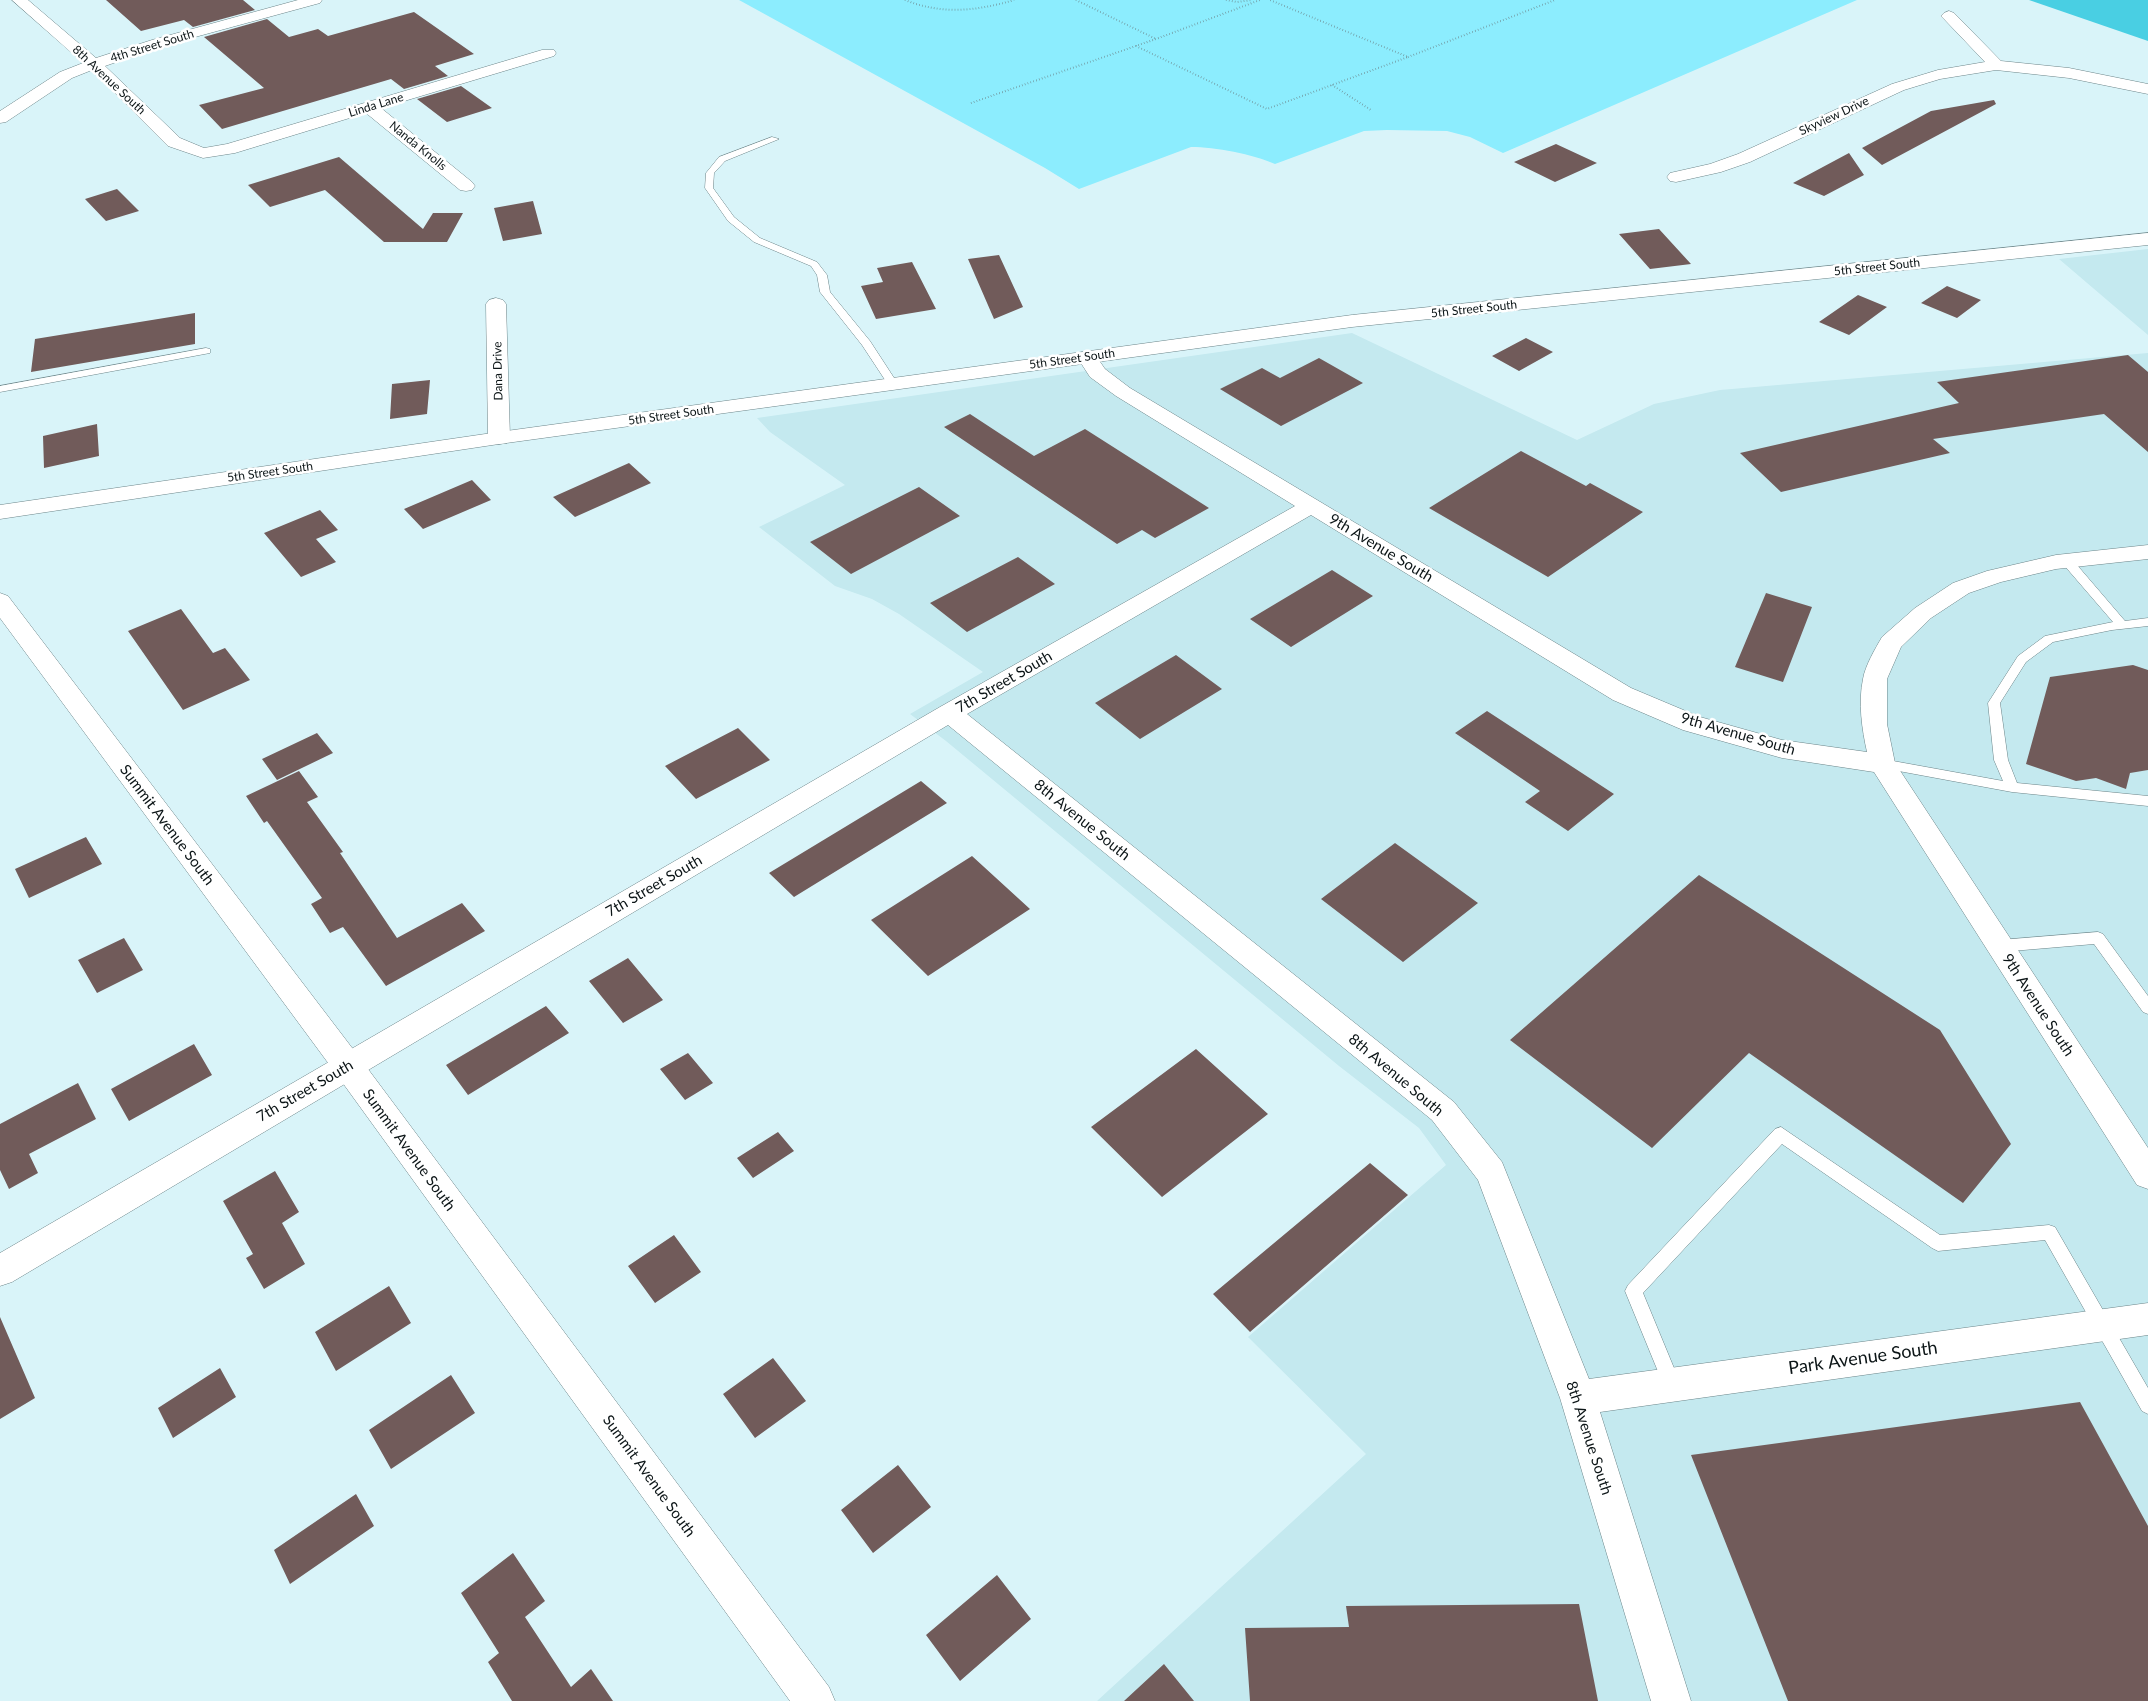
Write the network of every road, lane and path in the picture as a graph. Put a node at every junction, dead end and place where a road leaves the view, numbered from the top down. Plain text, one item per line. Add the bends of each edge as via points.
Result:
1 (19, 0) edge
2 (316, 0) edge
3 (905, 0) edge
4 (1014, 0) edge
5 (1076, 0) edge
6 (1226, 0) edge
7 (1252, 0) edge
8 (1260, 0) edge
9 (1270, 0) edge
10 (1555, 0) edge
11 (1949, 16) dead end
12 (1156, 39) junction
13 (1136, 46) junction
14 (548, 53) dead end
15 (1408, 57) junction
16 (94, 64) junction
17 (1996, 65) junction
18 (1332, 85) junction
19 (2148, 89) edge
20 (971, 102) dead end
21 (369, 107) junction
22 (1371, 110) dead end
23 (0, 118) edge
24 (775, 139) dead end
25 (203, 153) joint
26 (1676, 177) dead end
27 (466, 186) dead end
28 (2148, 239) edge
29 (496, 304) dead end
30 (206, 351) dead end
31 (1086, 357) junction
32 (893, 384) junction
33 (0, 389) edge
34 (499, 438) junction
35 (1311, 506) junction
36 (0, 512) edge
37 (2148, 552) edge
38 (2067, 561) junction
39 (0, 601) edge
40 (2148, 622) edge
41 (2122, 625) junction
42 (949, 713) junction
43 (1882, 764) junction
44 (2012, 787) junction
45 (2148, 801) edge
46 (2000, 946) junction
47 (2148, 1008) edge
48 (348, 1066) junction
49 (2148, 1175) edge
50 (0, 1271) edge
51 (2148, 1319) edge
52 (2104, 1325) junction
53 (1672, 1384) junction
54 (1578, 1398) junction
55 (2148, 1405) edge
56 (815, 1701) edge
57 (1671, 1701) edge

1 - 16 street, 8th Avenue South
2 - 16 street, 4th Street South
3 - 4 path via 932,9 967,11
5 - 12 path
6 - 7 path
8 - 12 path
9 - 15 path
10 - 15 path
11 - 17 street
12 - 13 path
13 - 18 path via 1267,109
13 - 20 path
14 - 21 street, Linda Lane
15 - 18 path
16 - 23 street, 4th Street South via 66,75
16 - 25 street, 8th Avenue South via 174,142
17 - 19 street, Skyview Drive via 2069,73
17 - 26 street, Skyview Drive via 1938,75 1898,87 1744,158
18 - 22 path
21 - 25 street, Linda Lane via 230,149
21 - 27 street, Nanda Knolls
24 - 32 lane via 722,159 710,173 708,188 731,219 757,240 814,264 822,275 825,292 866,343
28 - 31 street, 5th Street South via 1352,321
29 - 34 street, Dana Drive
30 - 33 lane
31 - 32 street, 5th Street South
31 - 35 street, 9th Avenue South via 1098,373 1124,392
32 - 34 street, 5th Street South
34 - 36 street, 5th Street South
35 - 42 street, 7th Street South
35 - 43 street, 9th Avenue South via 1622,694 1692,724 1782,749
37 - 38 street
38 - 41 lane
38 - 43 street via 1995,576 1961,588 1923,613 1891,643 1875,679 1874,724
39 - 48 street, Summit Avenue South
40 - 41 lane
41 - 44 lane via 2050,639 2022,659 1994,703 2001,760
42 - 48 street, 7th Street South
42 - 54 street, 8th Avenue South via 1443,1112 1491,1172
43 - 44 lane
43 - 46 street, 9th Avenue South
44 - 45 lane
46 - 47 lane via 2098,938
46 - 49 street, 9th Avenue South
48 - 50 street, 7th Street South
48 - 56 street, Summit Avenue South
51 - 52 street, Park Avenue South
52 - 53 street, Park Avenue South
52 - 53 lane via 2049,1232 1938,1243 1781,1134 1634,1291
52 - 55 lane
53 - 54 street, Park Avenue South
54 - 57 street, 8th Avenue South

